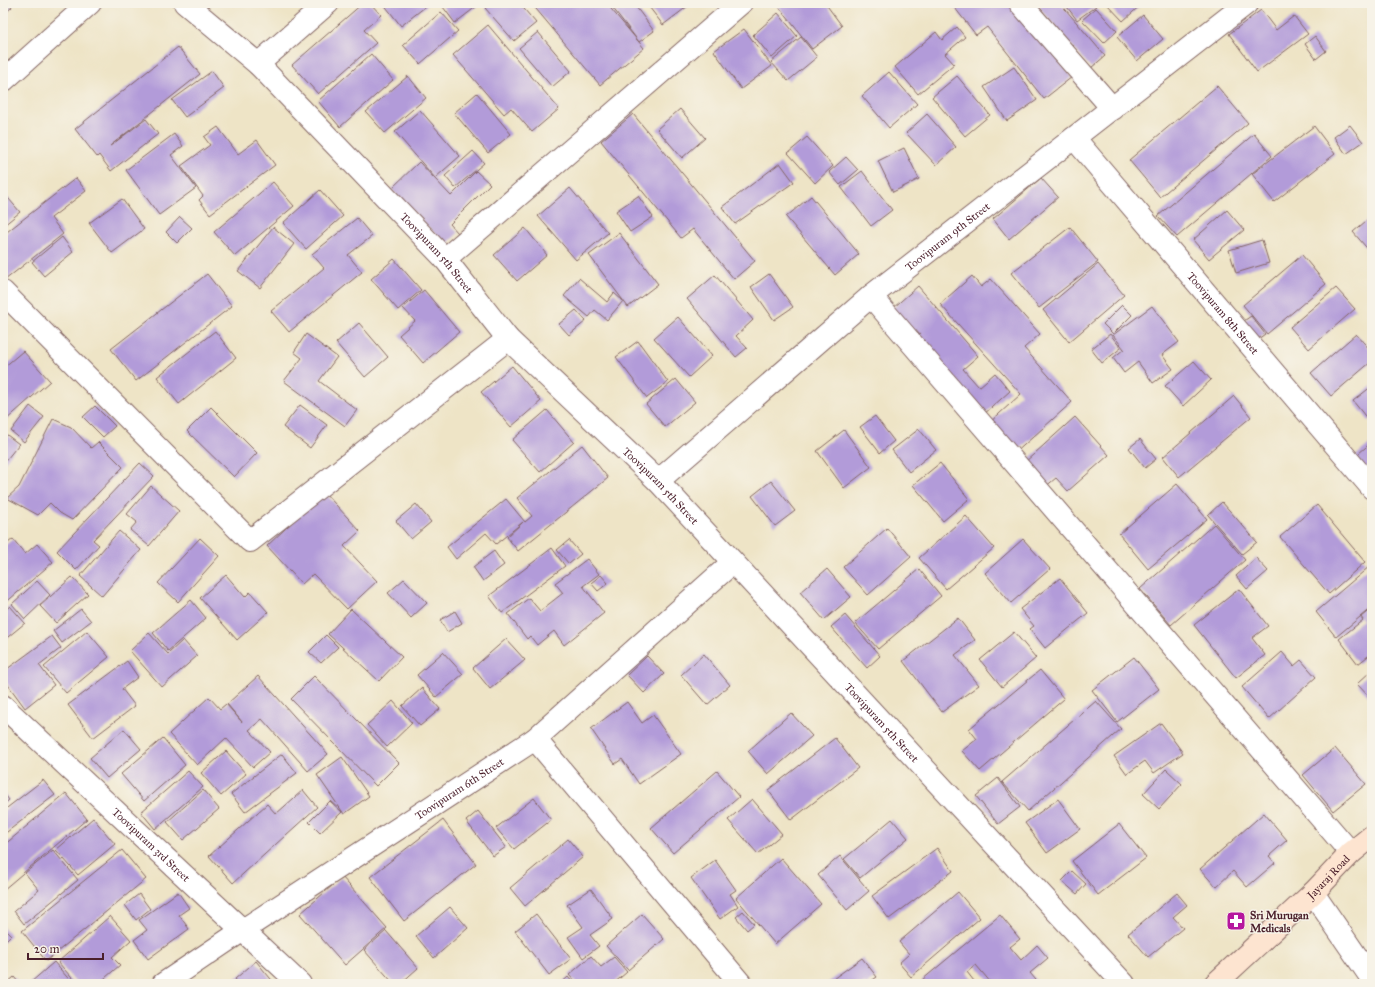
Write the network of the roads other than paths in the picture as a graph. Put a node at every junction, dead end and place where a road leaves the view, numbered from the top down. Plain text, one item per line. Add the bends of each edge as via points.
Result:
1 (90, 3) edge
2 (185, 3) edge
3 (328, 3) edge
4 (741, 3) edge
5 (1020, 3) edge
6 (1247, 3) edge
7 (258, 64) junction
8 (3, 81) edge
9 (1113, 109) junction
10 (1074, 138) junction
11 (445, 259) junction
12 (3, 292) edge
13 (871, 296) junction
14 (508, 339) junction
15 (658, 481) junction
16 (1372, 488) edge
17 (732, 562) junction
18 (3, 706) edge
19 (535, 739) junction
20 (1372, 836) edge
21 (1350, 853) junction
22 (1313, 893) junction
23 (242, 930) junction
24 (1372, 979) edge
25 (163, 984) edge
26 (300, 984) edge
27 (741, 984) edge
28 (1124, 984) edge
29 (1215, 984) edge

1 - 8 street
2 - 7 street, Toovipuram 5th Street
3 - 7 street
4 - 11 street
5 - 9 street
6 - 9 street, Toovipuram 9th Street
7 - 11 street, Toovipuram 5th Street
9 - 10 street, Toovipuram 9th Street
10 - 13 street, Toovipuram 9th Street
10 - 16 street, Toovipuram 8th Street
11 - 14 street, Toovipuram 5th Street
12 - 14 street via 250,541
13 - 15 street, Toovipuram 9th Street
13 - 21 street
14 - 15 street, Toovipuram 5th Street
15 - 17 street, Toovipuram 5th Street
17 - 19 street, Toovipuram 6th Street
17 - 28 street, Toovipuram 5th Street
18 - 23 street, Toovipuram 3rd Street
19 - 23 street, Toovipuram 6th Street
19 - 27 street
20 - 21 main road, Jayaraj Road
21 - 22 main road, Jayaraj Road
22 - 24 street
22 - 29 main road, Jayaraj Road
23 - 25 street, Toovipuram 6th Street
23 - 26 street, Toovipuram 3rd Street

